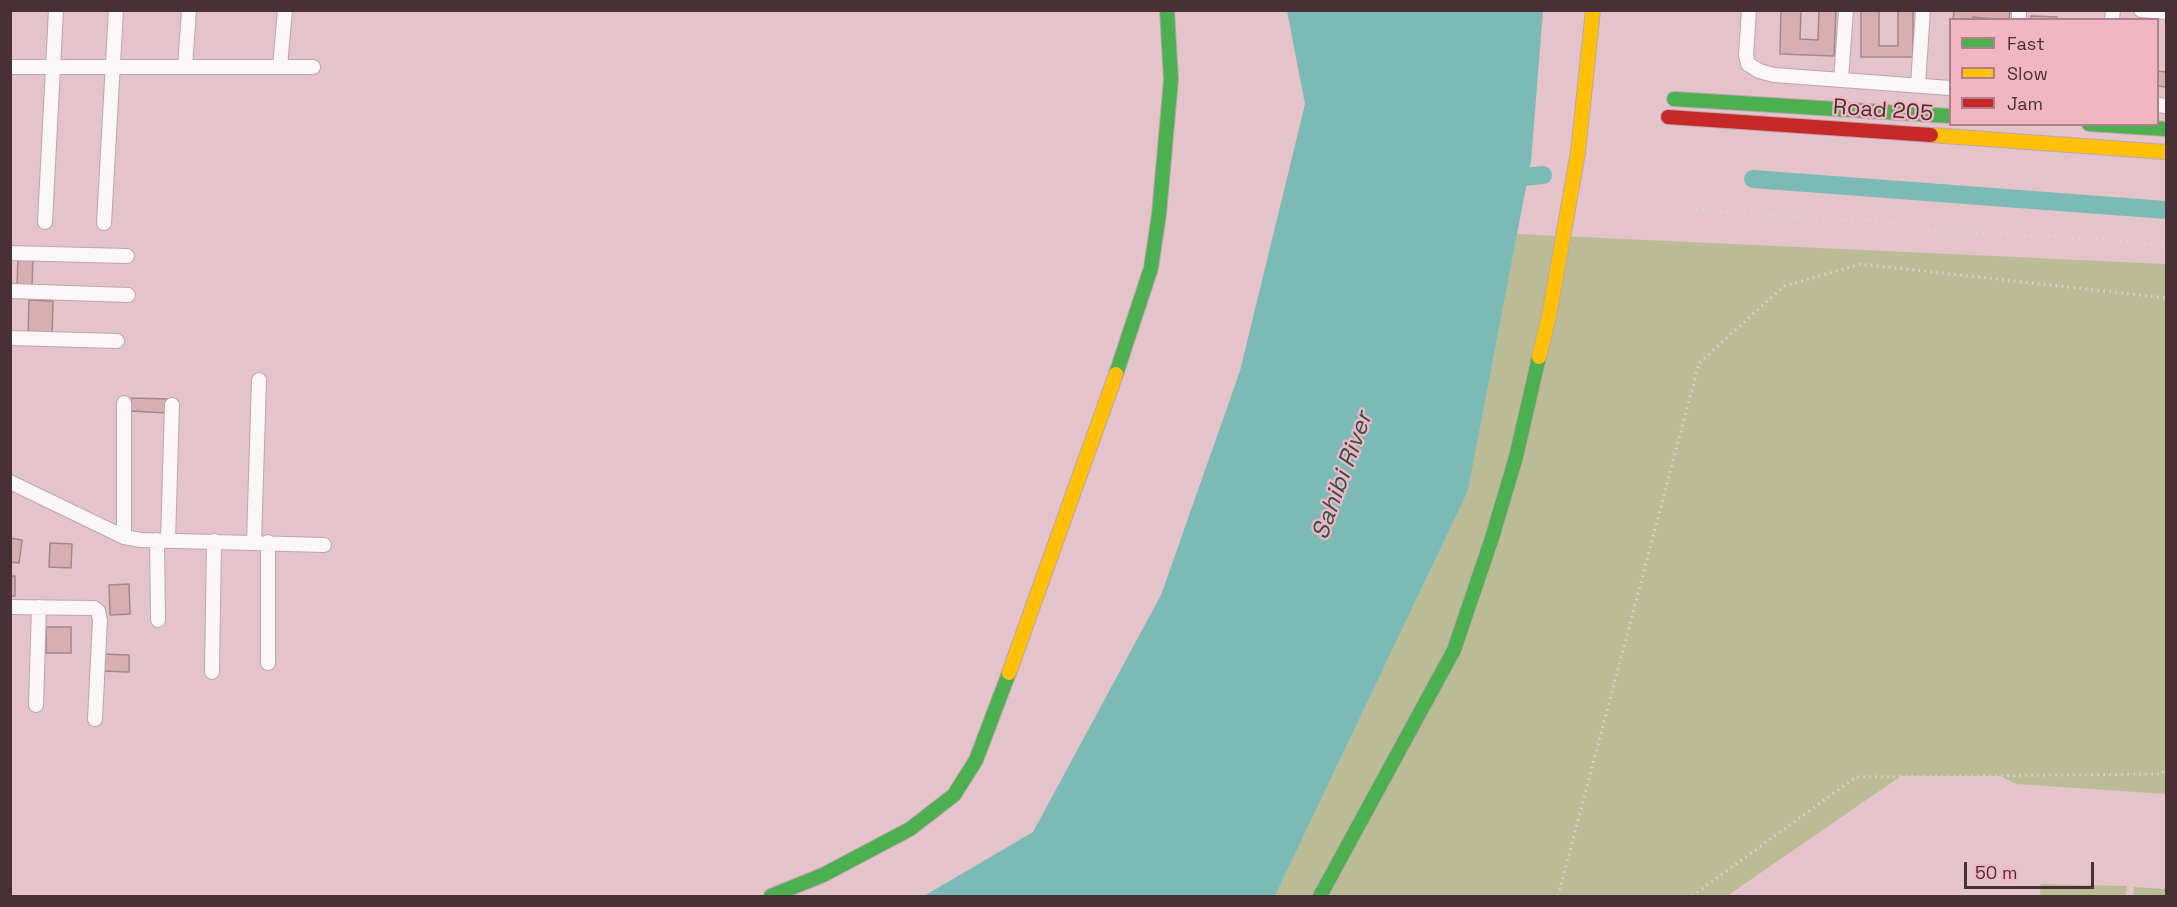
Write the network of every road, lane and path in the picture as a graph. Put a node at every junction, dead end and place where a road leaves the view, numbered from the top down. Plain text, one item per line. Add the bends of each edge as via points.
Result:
1 (56, 10) edge
2 (116, 10) edge
3 (189, 10) edge
4 (285, 10) edge
5 (1167, 10) edge
6 (1593, 10) edge
7 (1749, 10) edge
8 (1846, 10) edge
9 (1923, 10) edge
10 (2140, 10) edge
11 (2166, 12) edge
12 (10, 67) edge
13 (53, 67) junction
14 (114, 67) junction
15 (185, 67) junction
16 (280, 67) junction
17 (313, 67) dead end
18 (1841, 80) junction
19 (1918, 85) junction
20 (1949, 88) edge
21 (1949, 116) edge
22 (2120, 126) edge
23 (2166, 129) edge
24 (2166, 152) edge
25 (1690, 208) dead end
26 (45, 222) dead end
27 (104, 223) dead end
28 (2166, 247) edge
29 (10, 253) edge
30 (127, 256) dead end
31 (10, 291) edge
32 (128, 295) dead end
33 (2166, 298) edge
34 (10, 338) edge
35 (117, 341) dead end
36 (259, 380) dead end
37 (124, 403) dead end
38 (172, 405) dead end
39 (10, 483) edge
40 (124, 537) junction
41 (163, 540) junction
42 (214, 541) junction
43 (254, 542) junction
44 (268, 542) junction
45 (324, 545) dead end
46 (10, 607) edge
47 (39, 607) junction
48 (158, 620) dead end
49 (268, 663) dead end
50 (212, 672) dead end
51 (36, 705) dead end
52 (94, 719) dead end
53 (2166, 767) edge
54 (771, 897) edge
55 (1320, 897) edge
56 (1558, 897) edge
57 (1692, 897) edge

1 - 13 street
2 - 14 street
3 - 15 street
4 - 16 street
5 - 54 street via 1171,80 1151,268 1114,384 976,760 954,795 910,829 823,875
6 - 55 street via 1578,152 1549,316 1516,457 1489,547 1454,650
7 - 18 street via 1748,64 1774,75
8 - 18 street
9 - 19 street
10 - 11 street
12 - 13 street
13 - 14 street
13 - 26 street
14 - 15 street
14 - 27 street
15 - 16 street
16 - 17 street
18 - 19 street
19 - 20 street
21 - 24 street, Road 205 via 1674,99 1668,117
22 - 23 street
25 - 28 path via 1886,221 1940,231 2115,240
29 - 30 street
31 - 32 street
33 - 56 path via 1861,264 1784,286 1699,363
34 - 35 street
36 - 43 street
37 - 40 street
38 - 41 street
39 - 40 street
40 - 41 street
41 - 42 street
41 - 48 street
42 - 43 street
42 - 50 street
43 - 44 street
44 - 45 street
44 - 49 street
46 - 47 street
47 - 51 street
47 - 52 street via 94,608 100,614
53 - 57 path via 2162,774 1856,777

